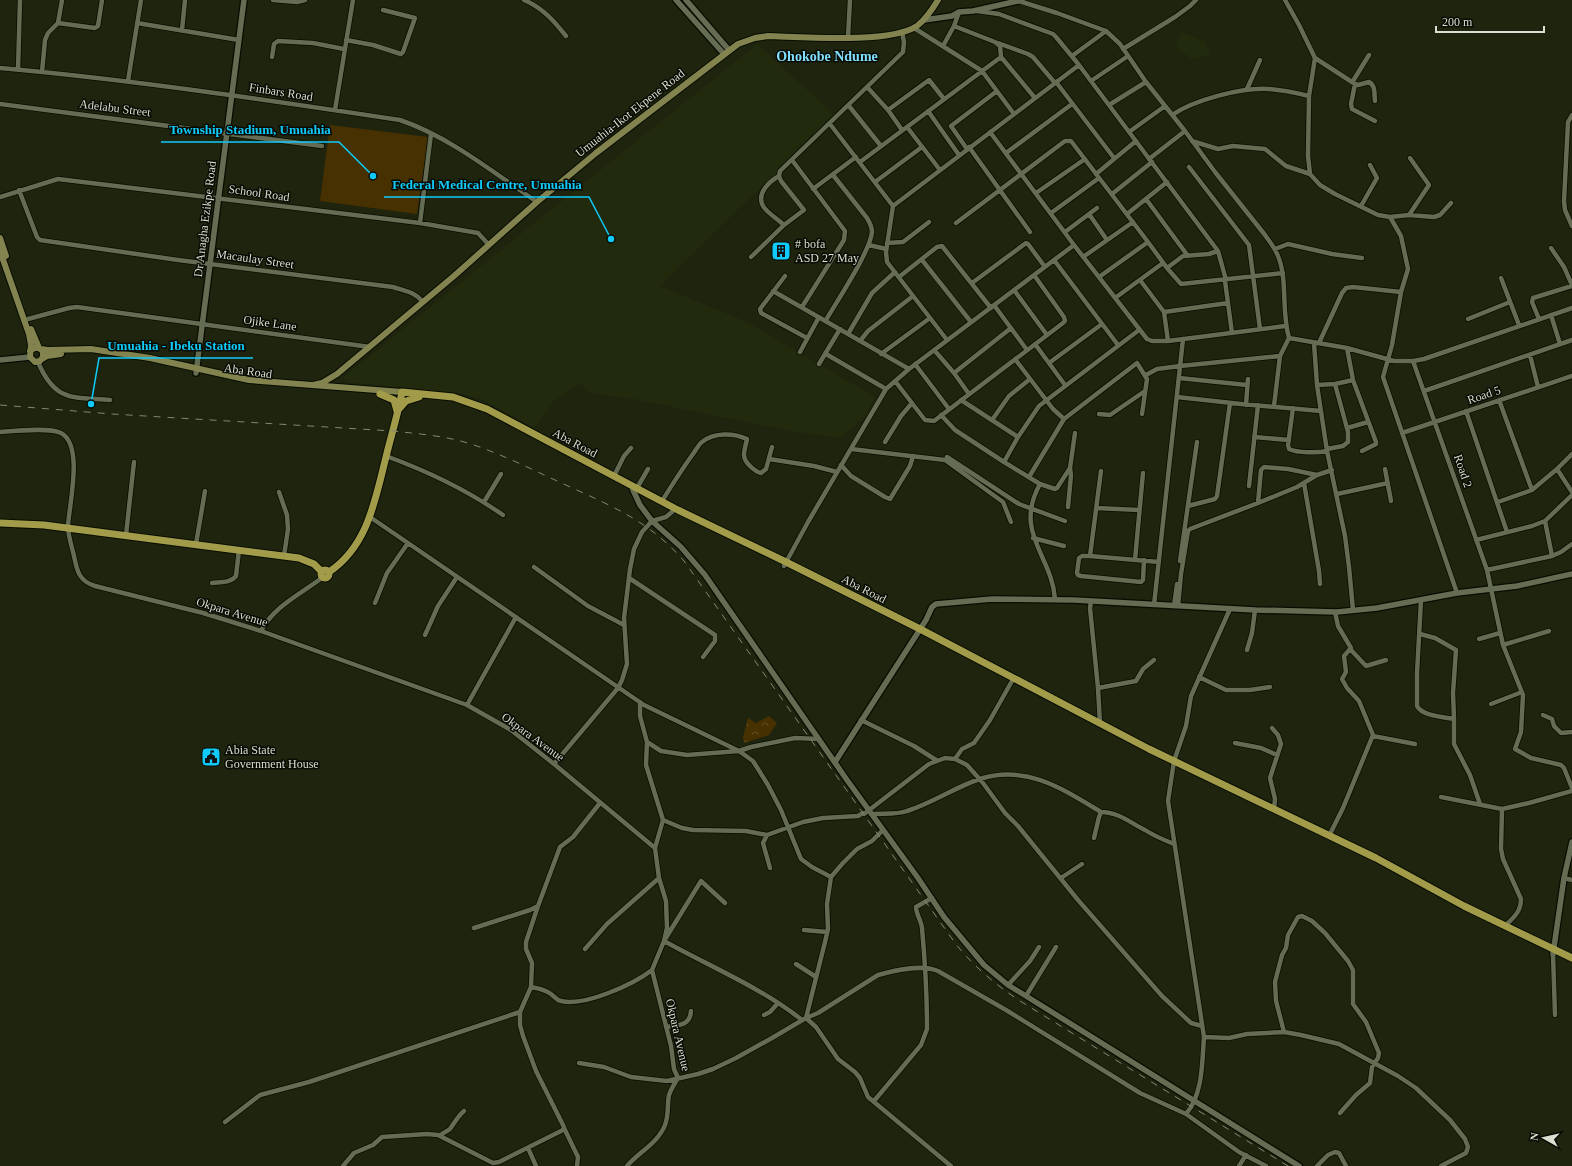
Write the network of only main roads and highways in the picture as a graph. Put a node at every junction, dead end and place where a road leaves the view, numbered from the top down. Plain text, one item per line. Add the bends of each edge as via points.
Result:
1 (938, 0) edge
2 (0, 238) edge
3 (1, 254) edge
4 (40, 348) junction
5 (30, 354) junction
6 (40, 361) junction
7 (196, 371) junction
8 (336, 376) junction
9 (327, 380) junction
10 (314, 385) junction
11 (337, 387) junction
12 (328, 389) junction
13 (380, 394) junction
14 (402, 394) junction
15 (419, 397) junction
16 (397, 413) junction
17 (525, 431) junction
18 (635, 489) junction
19 (0, 522) edge
20 (785, 564) junction
21 (918, 631) junction
22 (1055, 702) junction
23 (1174, 763) junction
24 (1421, 883) junction
25 (1554, 951) junction
26 (1572, 958) edge
27 (1572, 963) edge

1 - 8 main road, Umuahia-Ikot Ekpene Road via 924,20 914,28 902,32 881,37 768,36 746,40 729,50 596,153
2 - 4 main road via 32,334
3 - 5 main road via 29,334
4 - 5 main road via 34,348
4 - 6 main road via 44,355
4 - 7 main road, Aba Road via 111,352 150,358
5 - 6 main road via 33,361
6 - 7 main road, Aba Road via 50,355 91,353
7 - 10 main road, Aba Road via 249,380
7 - 12 main road, Aba Road via 249,384
8 - 9 main road, Umuahia-Ikot Ekpene Road
8 - 11 main road via 334,384
8 - 12 main road
9 - 10 main road, Umuahia-Ikot Ekpene Road
9 - 12 main road
10 - 12 main road, Aba Road
11 - 12 main road, Aba Road
11 - 14 main road, Aba Road
12 - 13 main road, Aba Road
13 - 14 main road, Aba Road
13 - 16 main road via 394,400
14 - 15 main road, Aba Road
14 - 16 main road
14 - 17 main road, Aba Road via 439,395 465,400 487,409
15 - 16 main road via 406,401
15 - 17 main road, Aba Road via 464,404
16 - 19 main road via 370,517 351,552 324,574 306,560 284,556 68,528
17 - 18 main road, Aba Road
17 - 18 main road, Aba Road
18 - 20 main road, Aba Road
18 - 20 main road, Aba Road via 673,511
20 - 21 main road, Aba Road
21 - 22 main road, Aba Road
21 - 22 main road, Aba Road via 1012,682
22 - 23 main road
23 - 24 main road
23 - 24 main road via 1274,809
24 - 25 main road
24 - 25 main road via 1462,909
25 - 26 main road
25 - 27 main road

